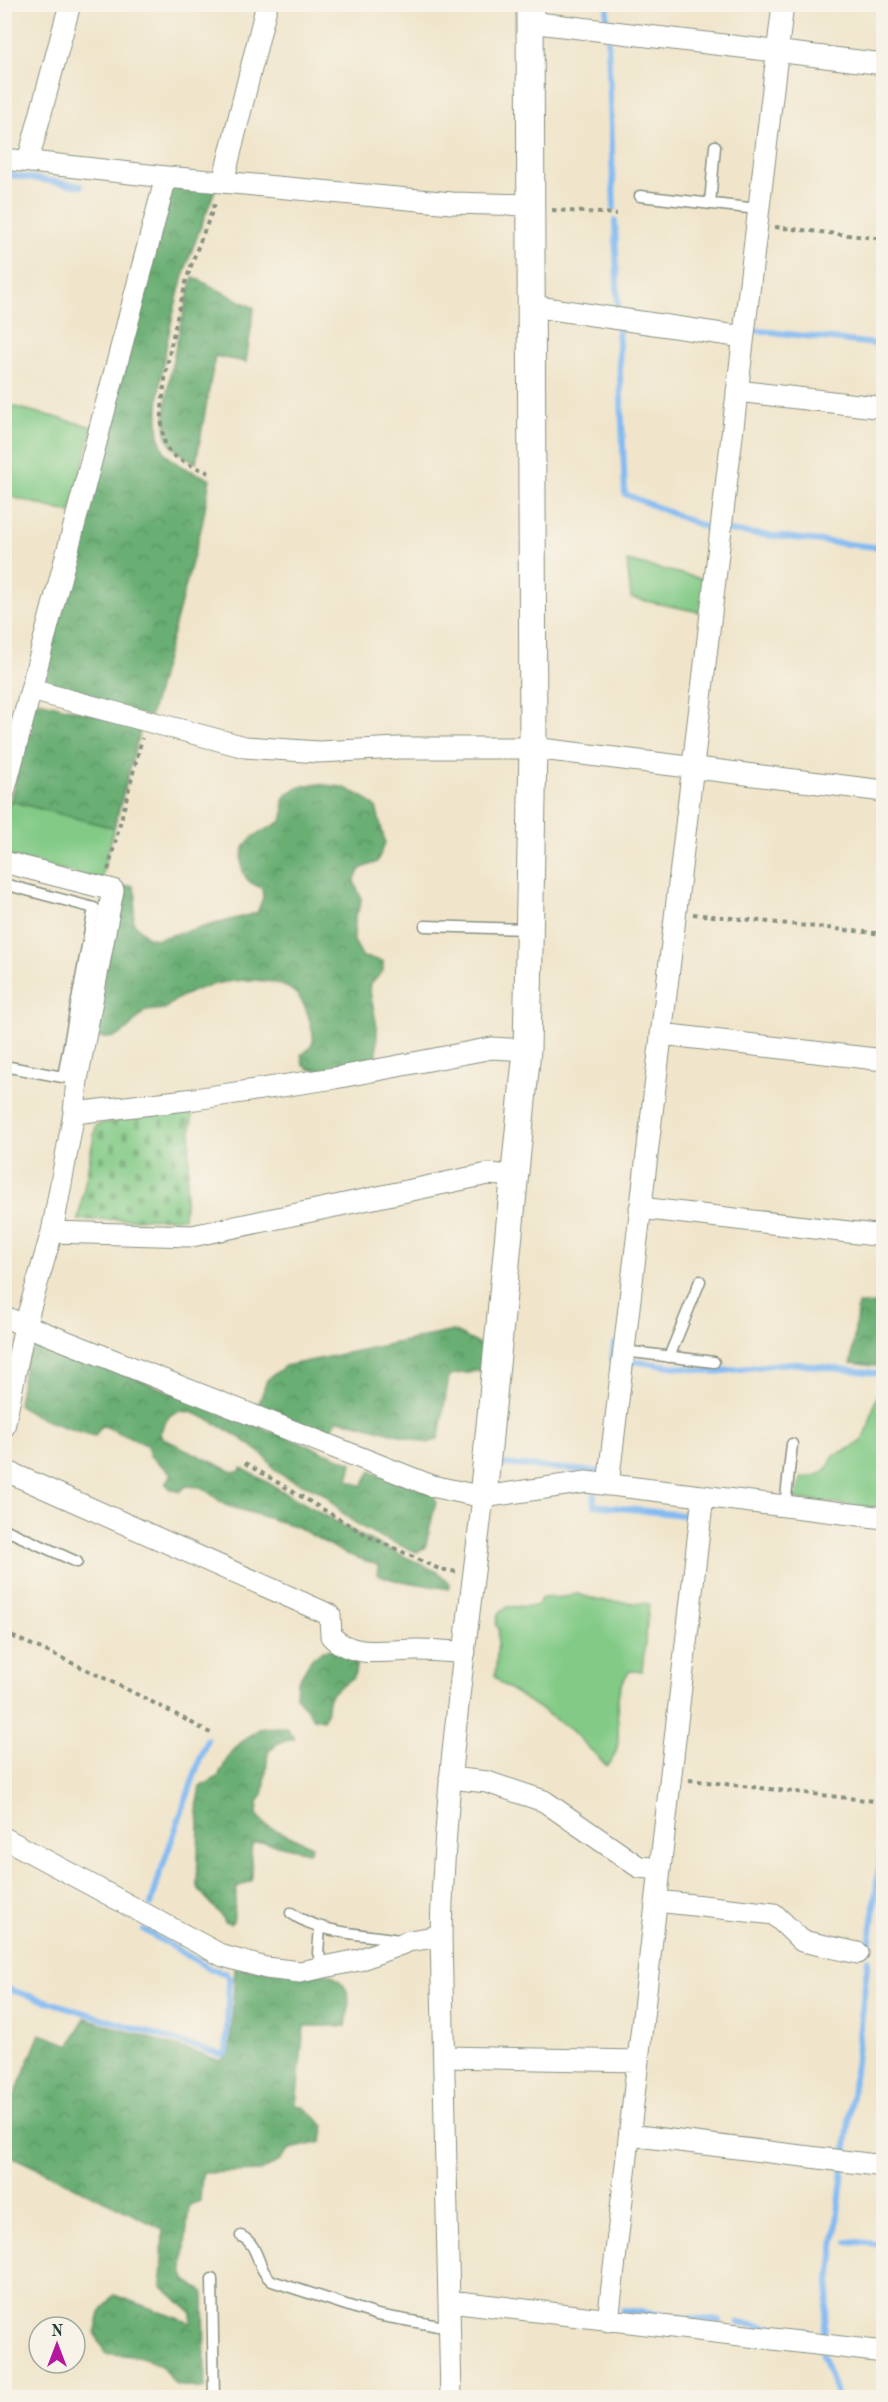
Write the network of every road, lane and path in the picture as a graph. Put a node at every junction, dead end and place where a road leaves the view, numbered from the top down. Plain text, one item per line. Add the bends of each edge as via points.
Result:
1 (70, 4) edge
2 (267, 4) edge
3 (783, 4) edge
4 (529, 13) edge
5 (777, 51) junction
6 (884, 64) edge
7 (715, 146) dead end
8 (4, 159) edge
9 (28, 160) junction
10 (166, 177) junction
11 (223, 182) junction
12 (640, 196) dead end
13 (710, 204) junction
14 (530, 207) junction
15 (617, 214) dead end
16 (758, 217) junction
17 (884, 239) edge
18 (531, 306) junction
19 (743, 337) junction
20 (737, 391) junction
21 (884, 408) edge
22 (209, 473) dead end
23 (31, 690) junction
24 (146, 721) junction
25 (533, 748) junction
26 (692, 768) junction
27 (884, 791) edge
28 (4, 792) edge
29 (4, 862) edge
30 (4, 884) edge
31 (103, 888) junction
32 (675, 912) junction
33 (425, 926) dead end
34 (529, 929) junction
35 (884, 934) edge
36 (661, 1034) junction
37 (527, 1050) junction
38 (884, 1060) edge
39 (4, 1066) edge
40 (70, 1079) junction
41 (75, 1113) junction
42 (515, 1176) junction
43 (640, 1208) junction
44 (52, 1232) junction
45 (884, 1236) edge
46 (700, 1281) dead end
47 (4, 1317) edge
48 (25, 1324) junction
49 (624, 1351) junction
50 (669, 1357) junction
51 (714, 1362) dead end
52 (4, 1427) edge
53 (792, 1444) dead end
54 (245, 1462) dead end
55 (4, 1470) edge
56 (608, 1485) junction
57 (703, 1496) junction
58 (483, 1497) junction
59 (785, 1506) junction
60 (884, 1518) edge
61 (4, 1529) edge
62 (77, 1562) dead end
63 (474, 1575) junction
64 (4, 1633) edge
65 (465, 1652) junction
66 (212, 1734) dead end
67 (671, 1777) junction
68 (450, 1778) junction
69 (884, 1802) edge
70 (4, 1838) edge
71 (660, 1869) junction
72 (657, 1901) junction
73 (291, 1913) dead end
74 (320, 1927) junction
75 (441, 1936) junction
76 (409, 1941) junction
77 (858, 1953) dead end
78 (326, 1966) junction
79 (445, 2057) junction
80 (638, 2061) junction
81 (630, 2135) junction
82 (884, 2166) edge
83 (241, 2236) dead end
84 (212, 2279) dead end
85 (450, 2301) junction
86 (608, 2321) junction
87 (450, 2328) junction
88 (884, 2352) edge
89 (214, 2397) edge
90 (451, 2397) edge

1 - 9 street
2 - 11 street
3 - 5 street
4 - 5 street
4 - 14 street
5 - 6 street
5 - 16 street
7 - 13 lane
8 - 9 street
9 - 10 street
10 - 11 street
10 - 23 street
11 - 14 street
11 - 22 path via 189,273 162,405 162,436 170,451
12 - 13 lane
13 - 16 lane
14 - 15 path
14 - 18 street
16 - 17 path
16 - 19 street
18 - 19 street
18 - 25 street
19 - 20 street
20 - 21 street
20 - 26 street
23 - 24 street
23 - 28 street
24 - 25 street via 245,747 319,752
24 - 31 path
25 - 26 street
25 - 34 street
26 - 27 street
26 - 32 street
29 - 31 street
30 - 40 lane via 94,908
31 - 40 street via 113,890
32 - 35 path
32 - 36 street
33 - 34 lane
34 - 37 street
36 - 38 street
36 - 43 street
37 - 41 street via 492,1048 335,1078
37 - 42 street
39 - 40 lane
40 - 41 street
41 - 44 street
42 - 44 street via 488,1174 192,1236
42 - 58 street
43 - 45 street
43 - 49 street
44 - 48 street
46 - 50 lane
47 - 48 street
48 - 52 street
48 - 58 street via 432,1486
49 - 50 lane
49 - 56 street
50 - 51 lane
53 - 59 lane
54 - 63 path via 366,1535 439,1569
55 - 65 street via 330,1615 331,1636 337,1643 373,1653
56 - 57 street
56 - 58 street via 586,1482
57 - 59 street
57 - 67 street
58 - 63 street
59 - 60 street
61 - 62 lane
63 - 65 street
64 - 66 path via 62,1657
65 - 68 street
67 - 69 path
67 - 71 street
68 - 71 street via 487,1782 544,1801 639,1866
68 - 75 street
70 - 78 street via 223,1956 289,1971
71 - 72 street
72 - 77 street via 774,1914 802,1941
72 - 80 street
73 - 74 lane
74 - 76 lane
74 - 78 lane via 318,1953
75 - 76 street
75 - 79 street
76 - 78 street via 359,1960
79 - 80 street
79 - 85 street
80 - 81 street
81 - 82 street
81 - 86 street
83 - 87 lane via 249,2240 265,2275 272,2281 377,2315
84 - 89 lane
85 - 86 street
85 - 87 street
86 - 88 street
87 - 90 street

